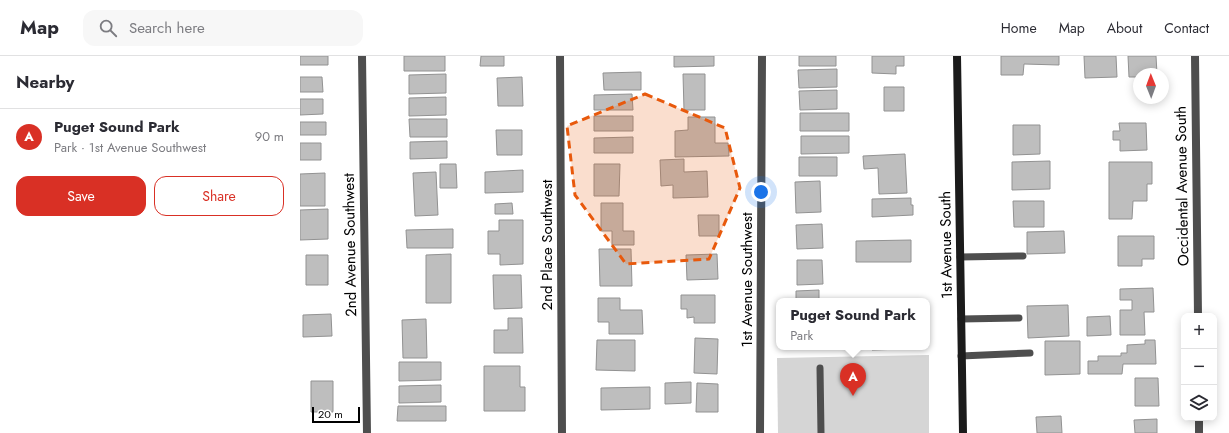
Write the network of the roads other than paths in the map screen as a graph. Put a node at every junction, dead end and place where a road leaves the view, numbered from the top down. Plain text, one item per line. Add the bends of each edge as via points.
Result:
1 (362, 56) edge
2 (560, 56) edge
3 (762, 56) edge
4 (957, 56) edge
5 (1195, 56) edge
6 (1023, 256) dead end
7 (960, 257) junction
8 (1198, 313) edge
9 (1019, 318) dead end
10 (961, 319) junction
11 (1030, 353) dead end
12 (961, 356) junction
13 (820, 368) dead end
14 (1199, 421) edge
15 (367, 433) edge
16 (562, 433) edge
17 (760, 433) edge
18 (821, 433) edge
19 (963, 433) edge
20 (1199, 433) edge

1 - 15 street, 2nd Avenue Southwest
2 - 16 street, 2nd Place Southwest
3 - 17 street, 1st Avenue Southwest
4 - 7 main road, 1st Avenue South
5 - 8 street, Occidental Avenue South
6 - 7 lane
7 - 10 main road, 1st Avenue South
9 - 10 lane
10 - 12 main road, 1st Avenue South
11 - 12 lane
12 - 19 main road, 1st Avenue South
13 - 18 lane
14 - 20 street

